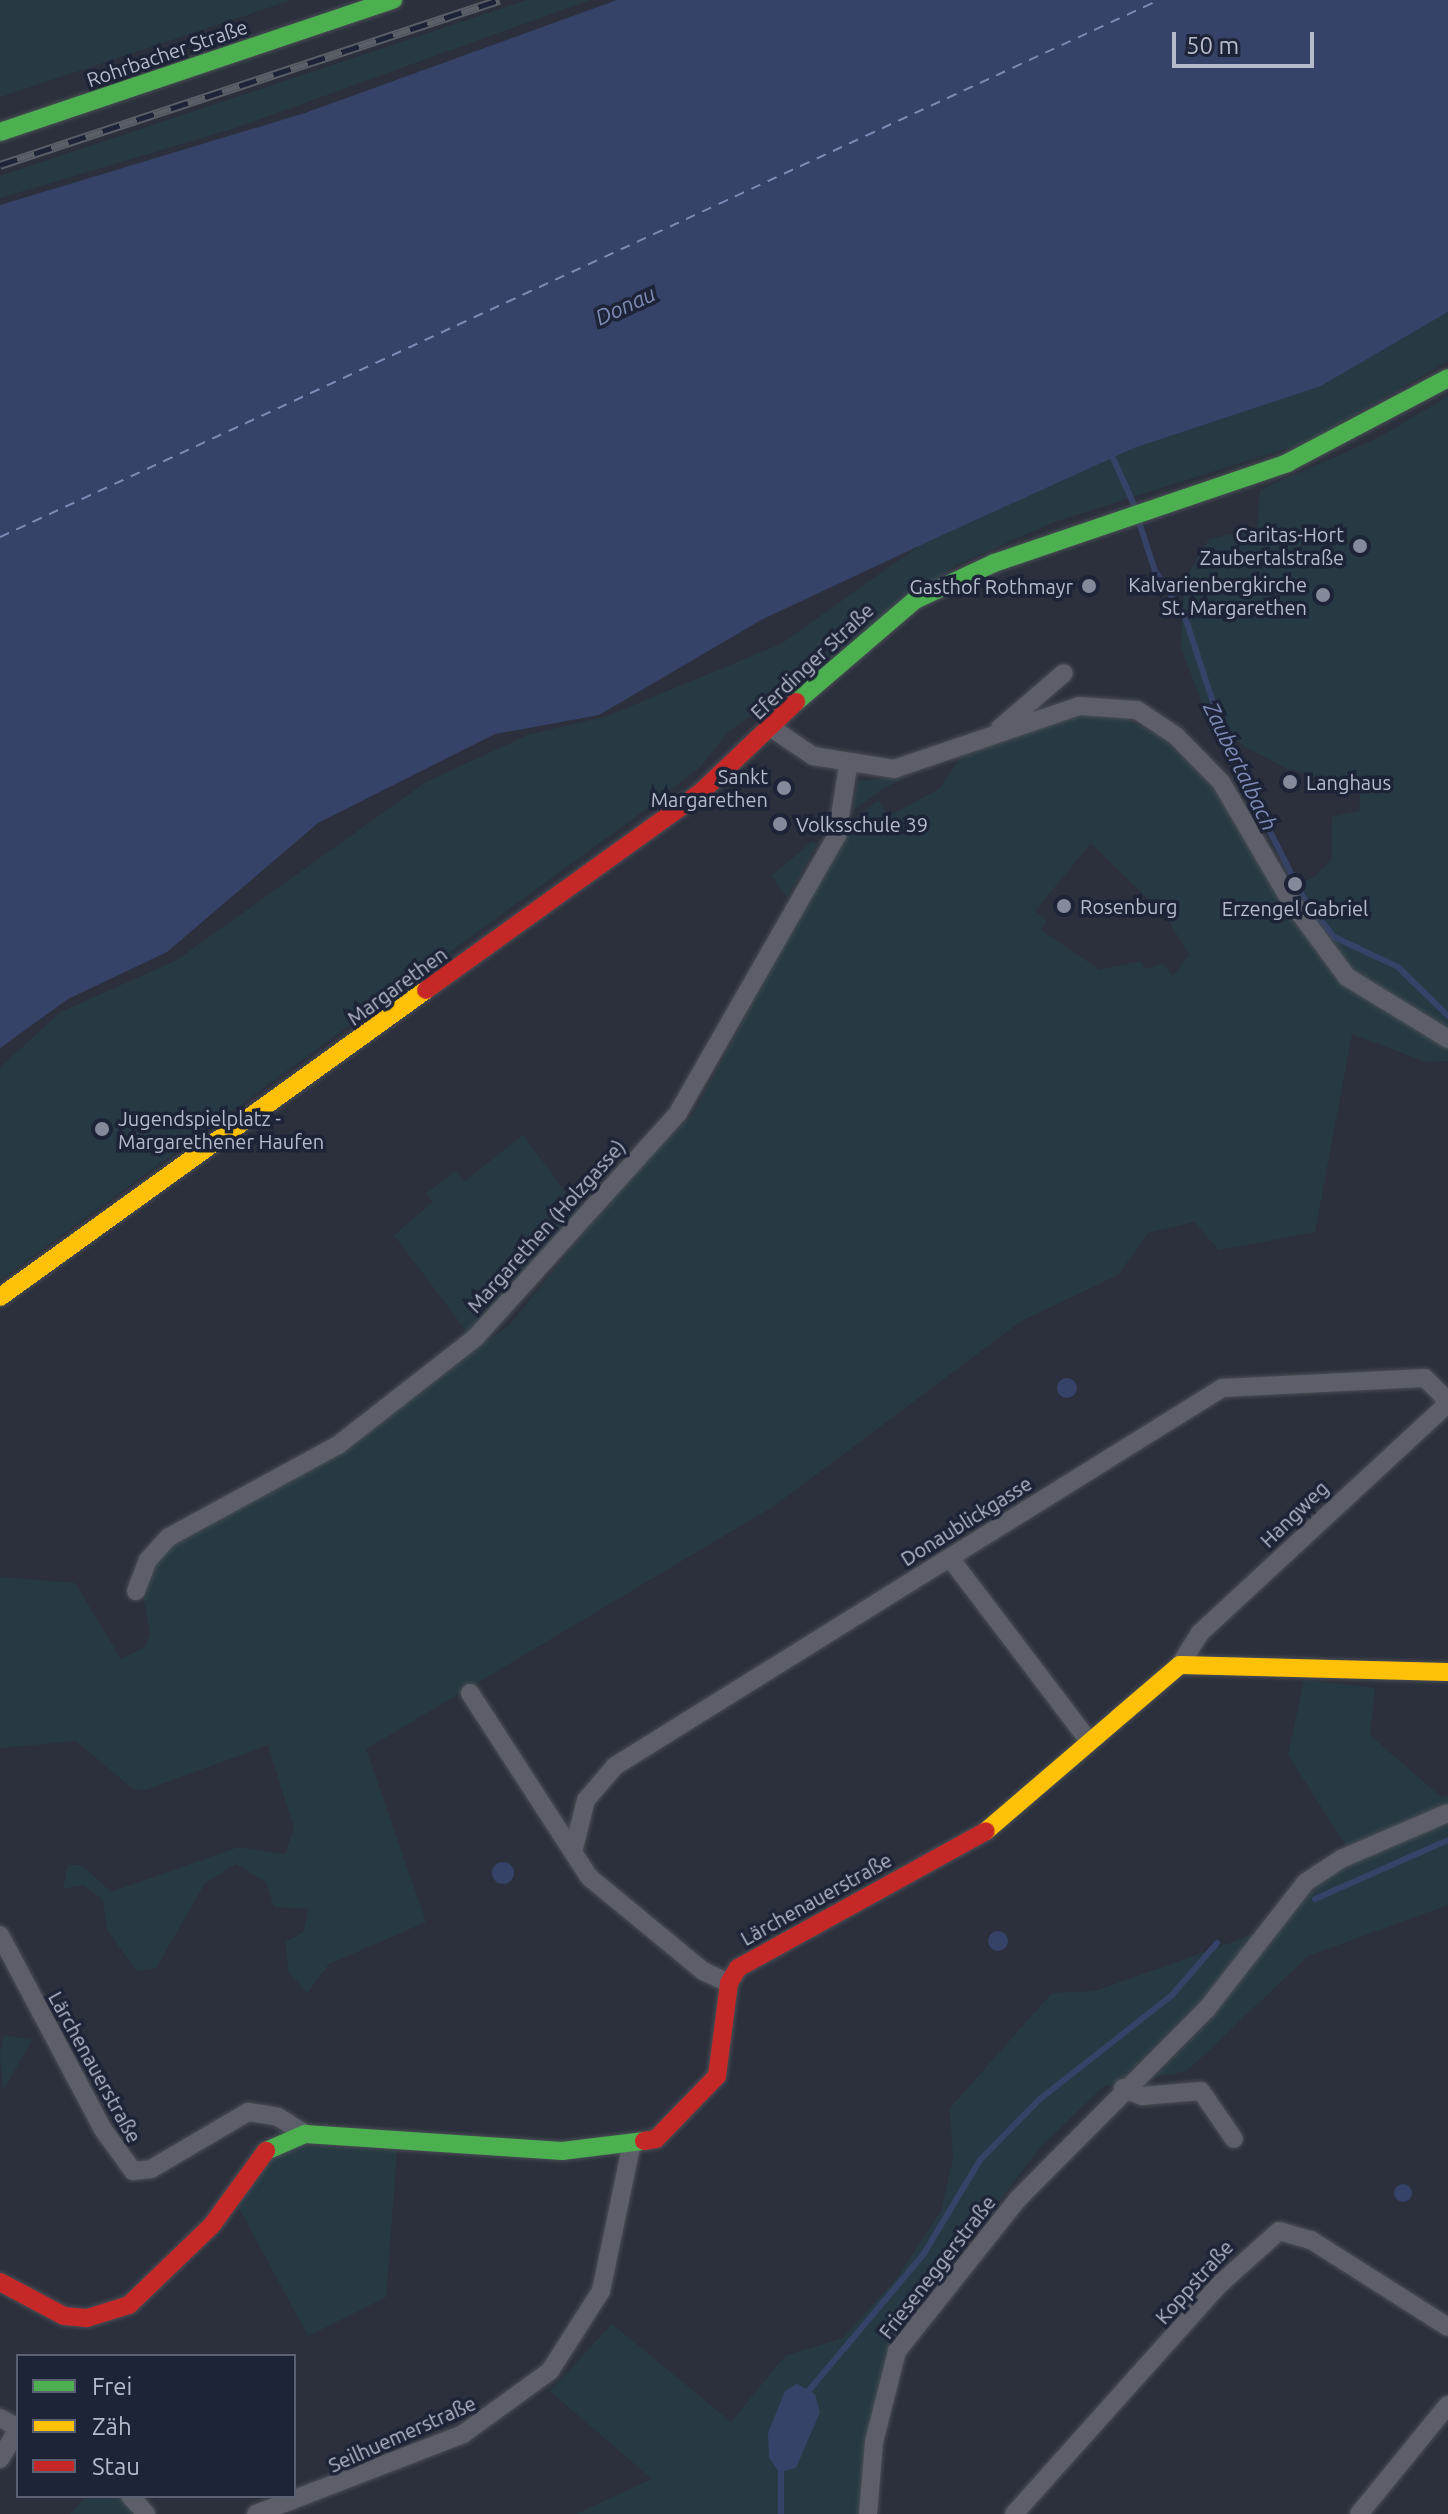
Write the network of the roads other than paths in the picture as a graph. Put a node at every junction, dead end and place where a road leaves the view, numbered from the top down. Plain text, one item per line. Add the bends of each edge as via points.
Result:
1 (393, 0) edge
2 (0, 132) edge
3 (1448, 378) edge
4 (1064, 673) dead end
5 (1000, 728) junction
6 (773, 729) junction
7 (848, 766) junction
8 (715, 781) joint
9 (1448, 1039) edge
10 (103, 1225) junction
11 (0, 1297) edge
12 (0, 1314) edge
13 (1448, 1402) edge
14 (950, 1558) junction
15 (136, 1591) dead end
16 (1180, 1665) junction
17 (1448, 1672) edge
18 (470, 1693) dead end
19 (1089, 1741) junction
20 (1448, 1813) edge
21 (573, 1852) junction
22 (0, 1935) edge
23 (729, 1983) junction
24 (1123, 2088) junction
25 (305, 2134) junction
26 (1234, 2139) dead end
27 (631, 2148) junction
28 (0, 2282) edge
29 (1448, 2327) edge
30 (1448, 2405) edge
31 (16, 2432) edge
32 (0, 2459) edge
33 (132, 2498) edge
34 (146, 2514) edge
35 (256, 2514) edge
36 (868, 2514) edge
37 (1014, 2514) edge
38 (1359, 2514) edge

1 - 2 main road, Rohrbacher Straße
3 - 6 main road, Eferdinger Straße via 1314,451 929,592 854,647
4 - 5 street
5 - 7 street via 917,765
5 - 9 street via 1110,703 1166,728 1221,782 1290,900 1347,977
6 - 7 street via 803,753
6 - 8 main road, Eferdinger Straße
7 - 15 street, Margarethen (Holzgasse) via 837,835 678,1113 475,1338 348,1438 169,1537 148,1560
8 - 10 main road, Margarethen
10 - 11 main road, Margarethen via 45,1258
10 - 12 main road, Margarethen
13 - 14 street, Donaublickgasse via 1425,1378 1228,1385
13 - 16 street, Hangweg via 1200,1633
14 - 19 street
14 - 21 street, Donaublickgasse via 602,1776 586,1800
16 - 17 main road
16 - 19 main road, Lärchenauerstraße
18 - 21 street
19 - 23 main road, Lärchenauerstraße via 989,1829 767,1949
20 - 24 street, Frieseneggerstraße via 1336,1861 1286,1903 1191,2027
21 - 23 street via 606,1893
22 - 25 street, Lärchenauerstraße via 96,2118 133,2171 151,2169 248,2112 278,2117
23 - 27 main road, Lärchenauerstraße via 712,2085 664,2135
24 - 26 street via 1154,2097 1201,2091
24 - 36 street, Frieseneggerstraße via 1034,2180 901,2344 874,2442
25 - 27 main road, Lärchenauerstraße via 523,2150
25 - 28 main road, Lärchenauerstraße via 258,2155 212,2225 129,2305 87,2318 64,2316
27 - 35 street, Seilhuemerstraße via 601,2291 550,2371 463,2434
29 - 37 street, Koppstraße via 1311,2240 1279,2231 1220,2284
30 - 38 street
31 - 32 street
33 - 34 street

